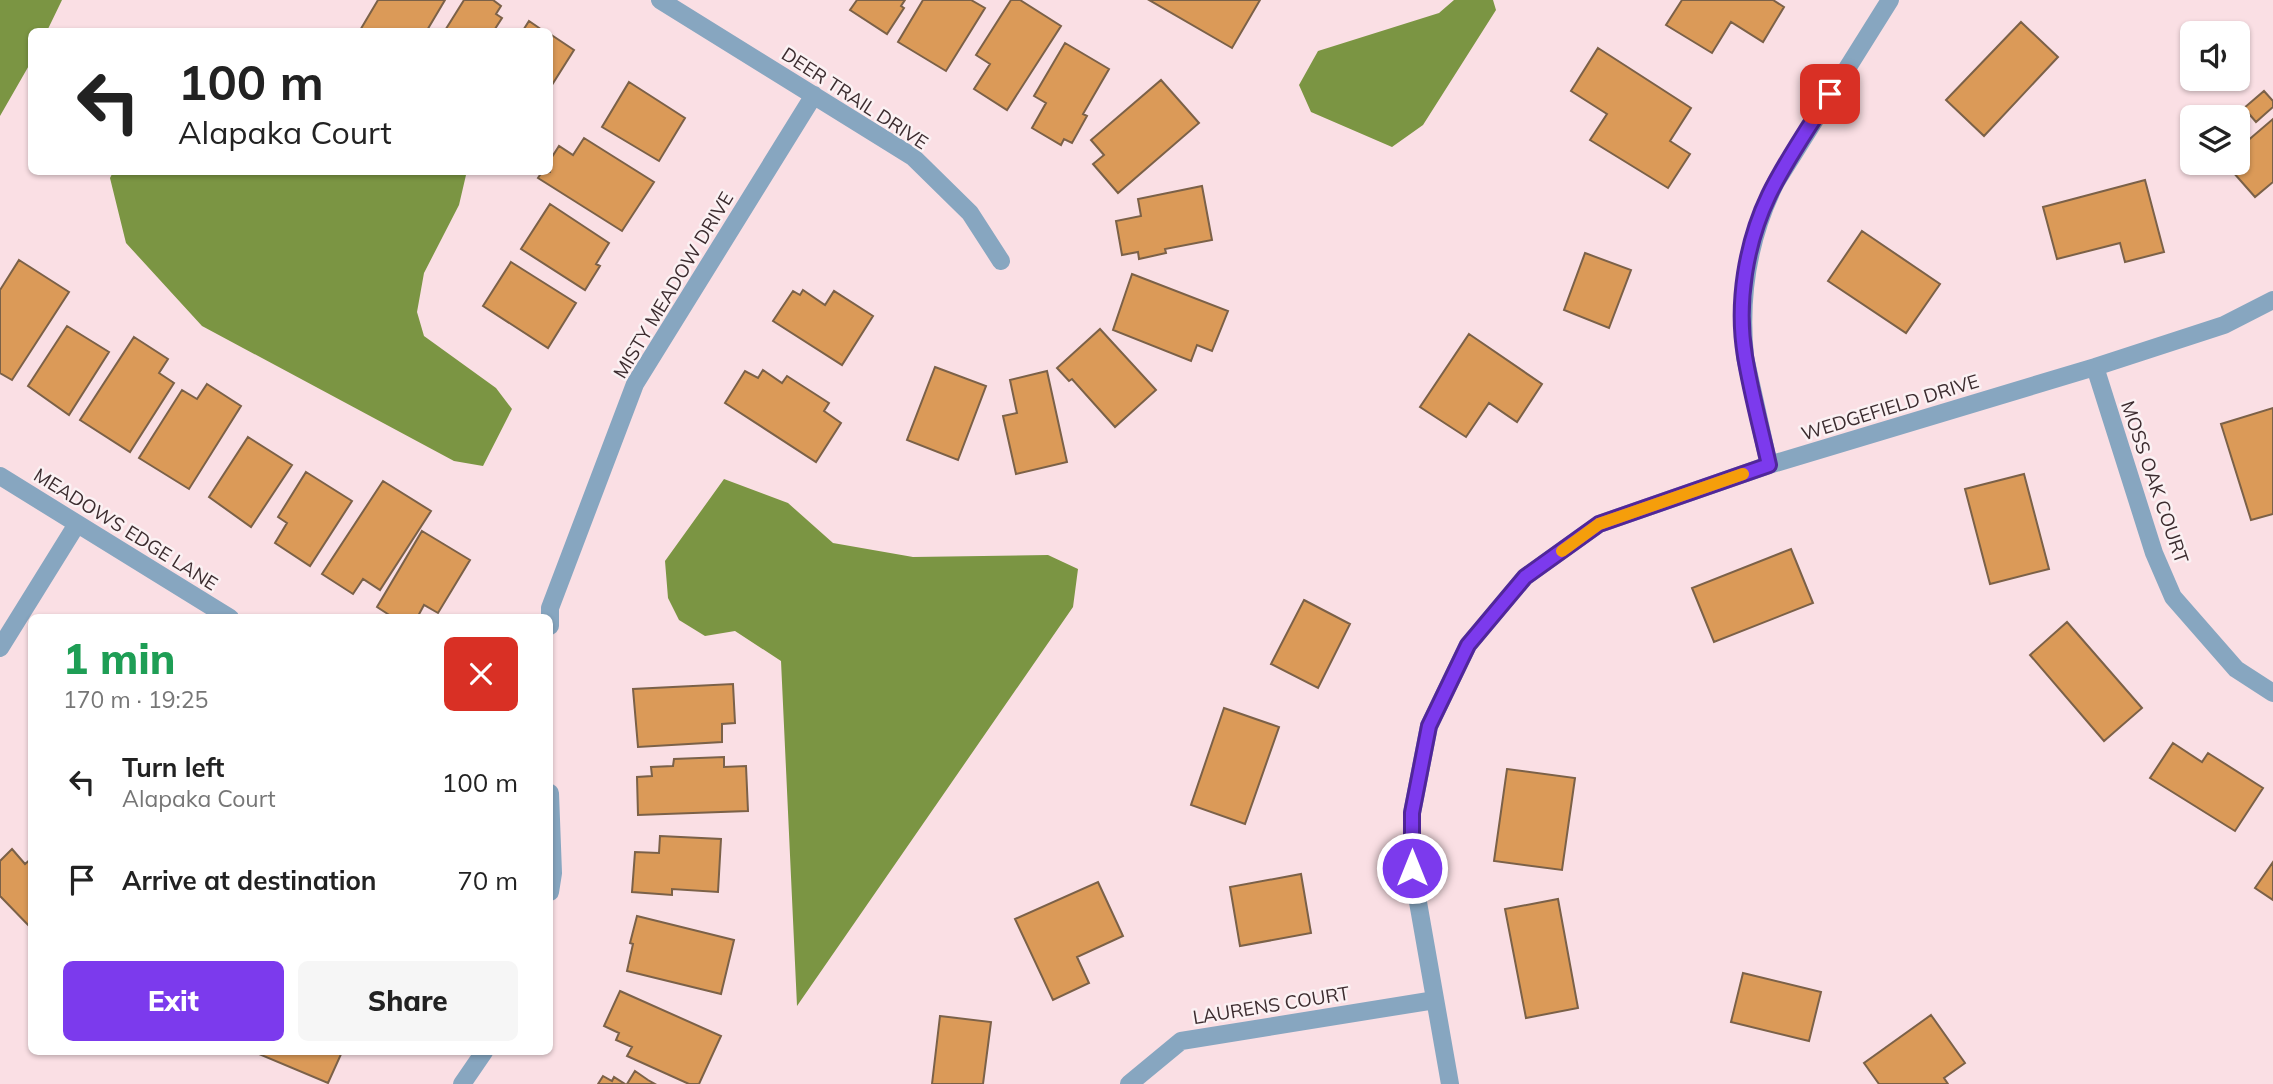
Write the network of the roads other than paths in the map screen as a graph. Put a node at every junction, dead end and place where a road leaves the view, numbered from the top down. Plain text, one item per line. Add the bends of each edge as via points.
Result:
1 (660, 0) edge
2 (1890, 0) edge
3 (814, 95) junction
4 (1001, 261) dead end
5 (2273, 300) edge
6 (2095, 367) junction
7 (1769, 465) junction
8 (0, 476) edge
9 (77, 524) junction
10 (223, 614) edge
11 (550, 614) edge
12 (0, 648) edge
13 (2273, 693) edge
14 (1435, 1000) junction
15 (482, 1055) edge
16 (462, 1084) edge
17 (1129, 1084) edge
18 (1450, 1084) edge

1 - 3 street, DEER TRAIL DRIVE
2 - 7 street via 1776,182 1751,248 1744,285 1743,339
3 - 4 street, DEER TRAIL DRIVE via 913,157 970,213
3 - 11 street, MISTY MEADOW DRIVE via 635,384
5 - 6 street, WEDGEFIELD DRIVE via 2224,326
6 - 7 street, WEDGEFIELD DRIVE
6 - 13 street, MOSS OAK COURT via 2154,553 2174,597 2236,669
7 - 14 street, WEDGEFIELD DRIVE via 1599,524 1525,577 1468,645 1429,726 1412,813 1412,868
8 - 9 street, MEADOWS EDGE LANE
9 - 10 street, MEADOWS EDGE LANE
9 - 12 street
14 - 17 street, LAURENS COURT via 1181,1041
14 - 18 street, WEDGEFIELD DRIVE
15 - 16 street

